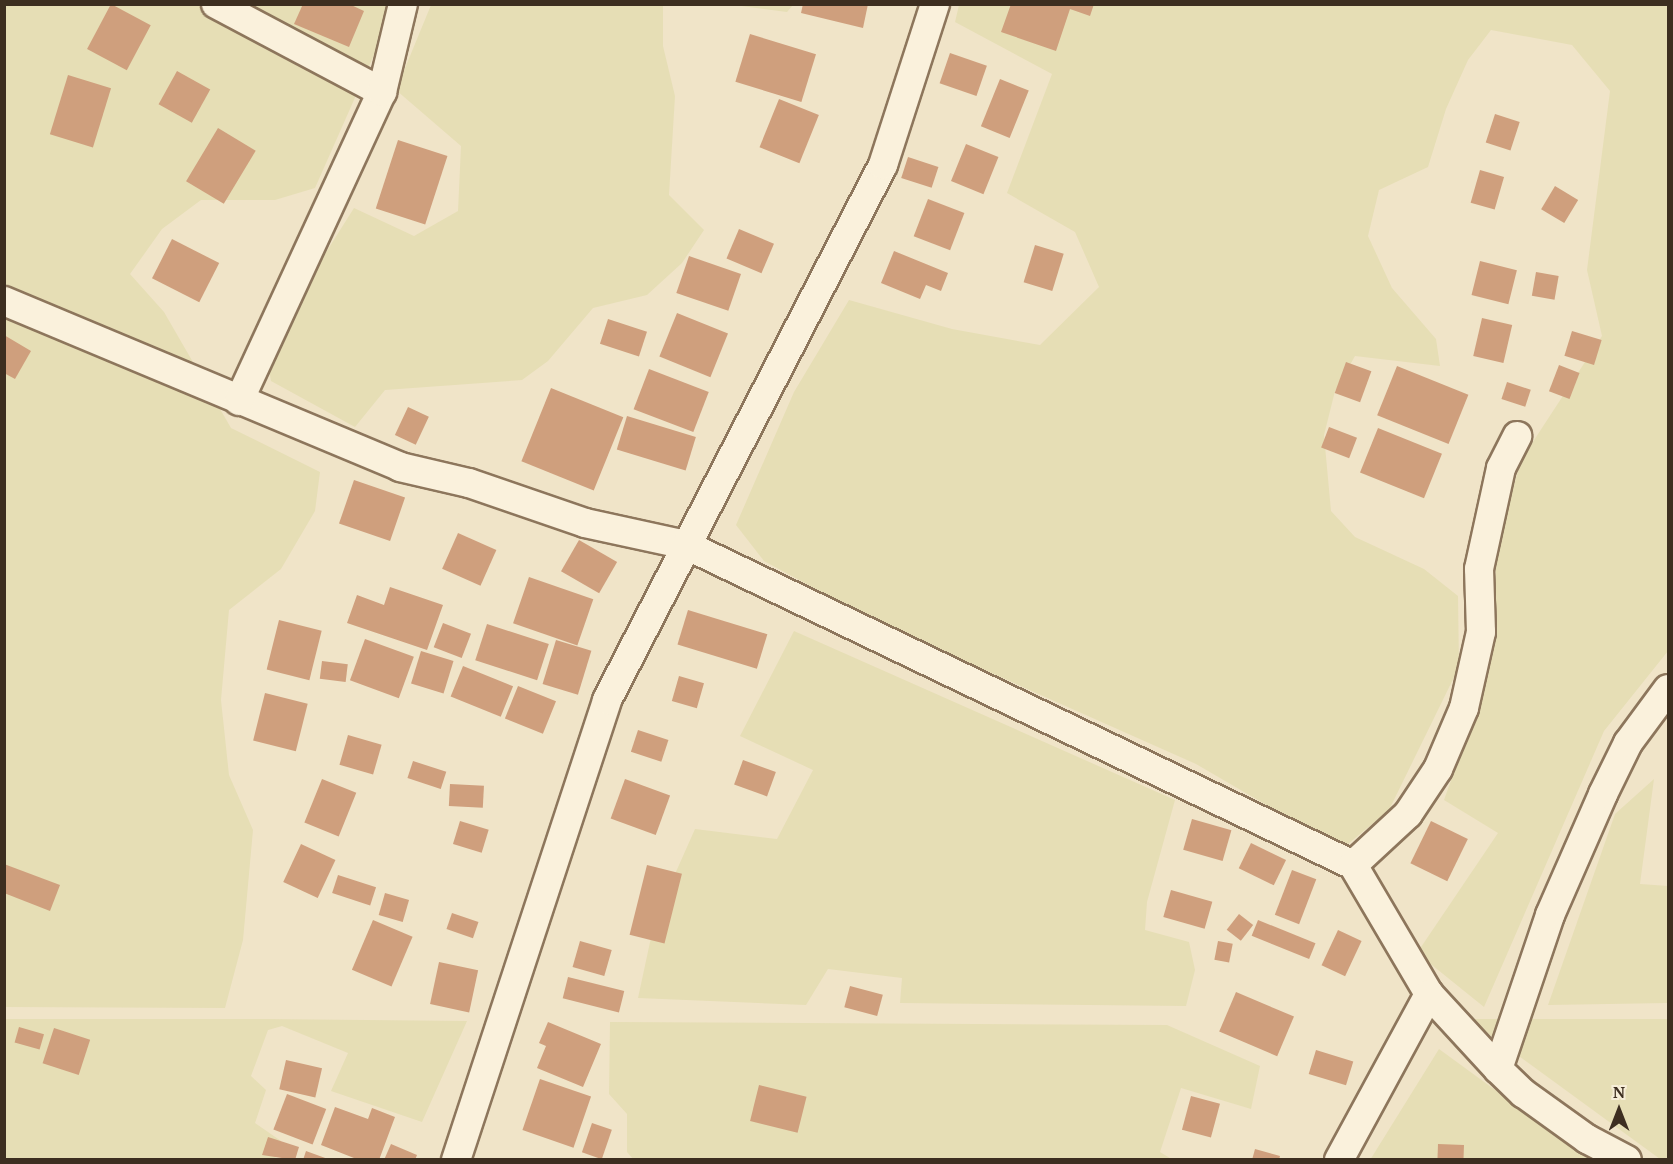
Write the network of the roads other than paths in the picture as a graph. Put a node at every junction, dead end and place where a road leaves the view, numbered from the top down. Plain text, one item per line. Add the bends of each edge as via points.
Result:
1 (216, 4) edge
2 (404, 4) edge
3 (935, 4) edge
4 (382, 92) junction
5 (4, 301) edge
6 (239, 401) junction
7 (1516, 436) dead end
8 (686, 545) junction
9 (1668, 689) edge
10 (1353, 865) junction
11 (1429, 994) junction
12 (1498, 1069) junction
13 (456, 1160) edge
14 (1339, 1160) edge
15 (1627, 1160) edge

1 - 4 street
2 - 4 street
3 - 8 street via 883,165
4 - 6 street
5 - 6 street
6 - 8 street via 400,467 470,483 585,522
7 - 10 street via 1502,468 1479,569 1481,632 1464,708 1438,769 1408,814
8 - 10 street
8 - 13 street via 607,700
9 - 12 street via 1628,744 1603,794 1550,915
10 - 11 street
11 - 12 street
11 - 14 street
12 - 15 street via 1523,1093 1587,1139

